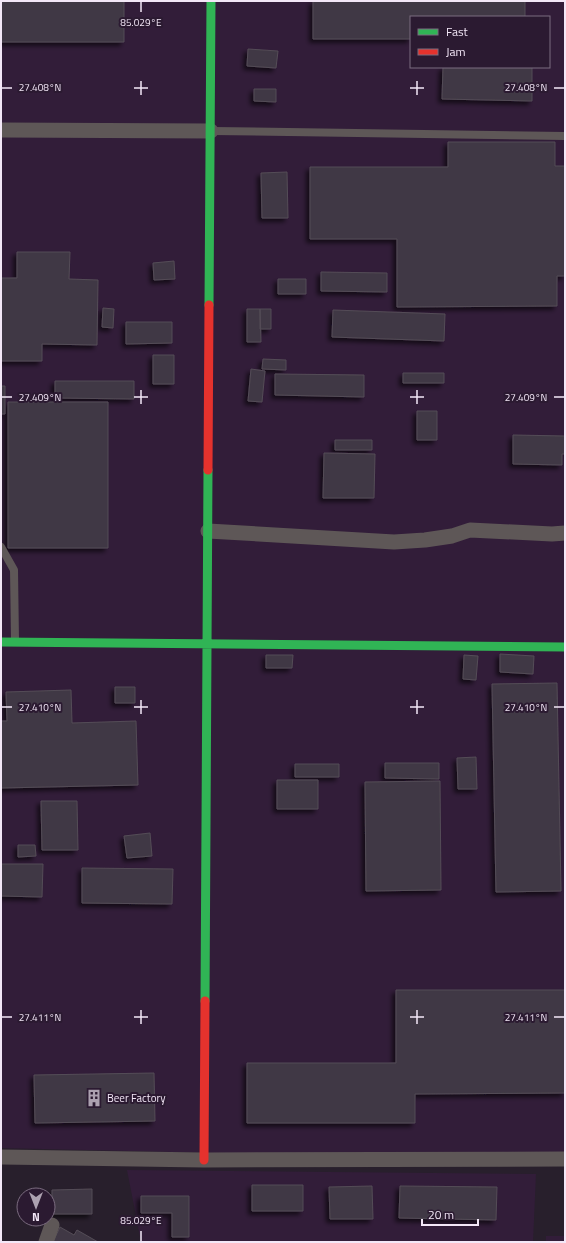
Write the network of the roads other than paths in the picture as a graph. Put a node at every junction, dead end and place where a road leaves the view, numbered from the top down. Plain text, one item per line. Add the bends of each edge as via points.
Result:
1 (212, 1) edge
2 (1, 130) edge
3 (211, 131) junction
4 (565, 136) edge
5 (208, 531) junction
6 (565, 533) edge
7 (1, 547) edge
8 (1, 642) edge
9 (15, 642) junction
10 (207, 642) junction
11 (565, 647) edge
12 (1, 1157) edge
13 (565, 1159) edge
14 (204, 1160) junction
15 (51, 1227) edge
16 (46, 1242) edge

1 - 3 street
2 - 3 street
3 - 4 lane
3 - 5 street
5 - 6 street via 394,542 452,536 470,530
5 - 10 street
7 - 9 lane via 14,570
8 - 9 street
9 - 10 street
10 - 11 street
10 - 14 street
12 - 14 street
13 - 14 street
15 - 16 street

